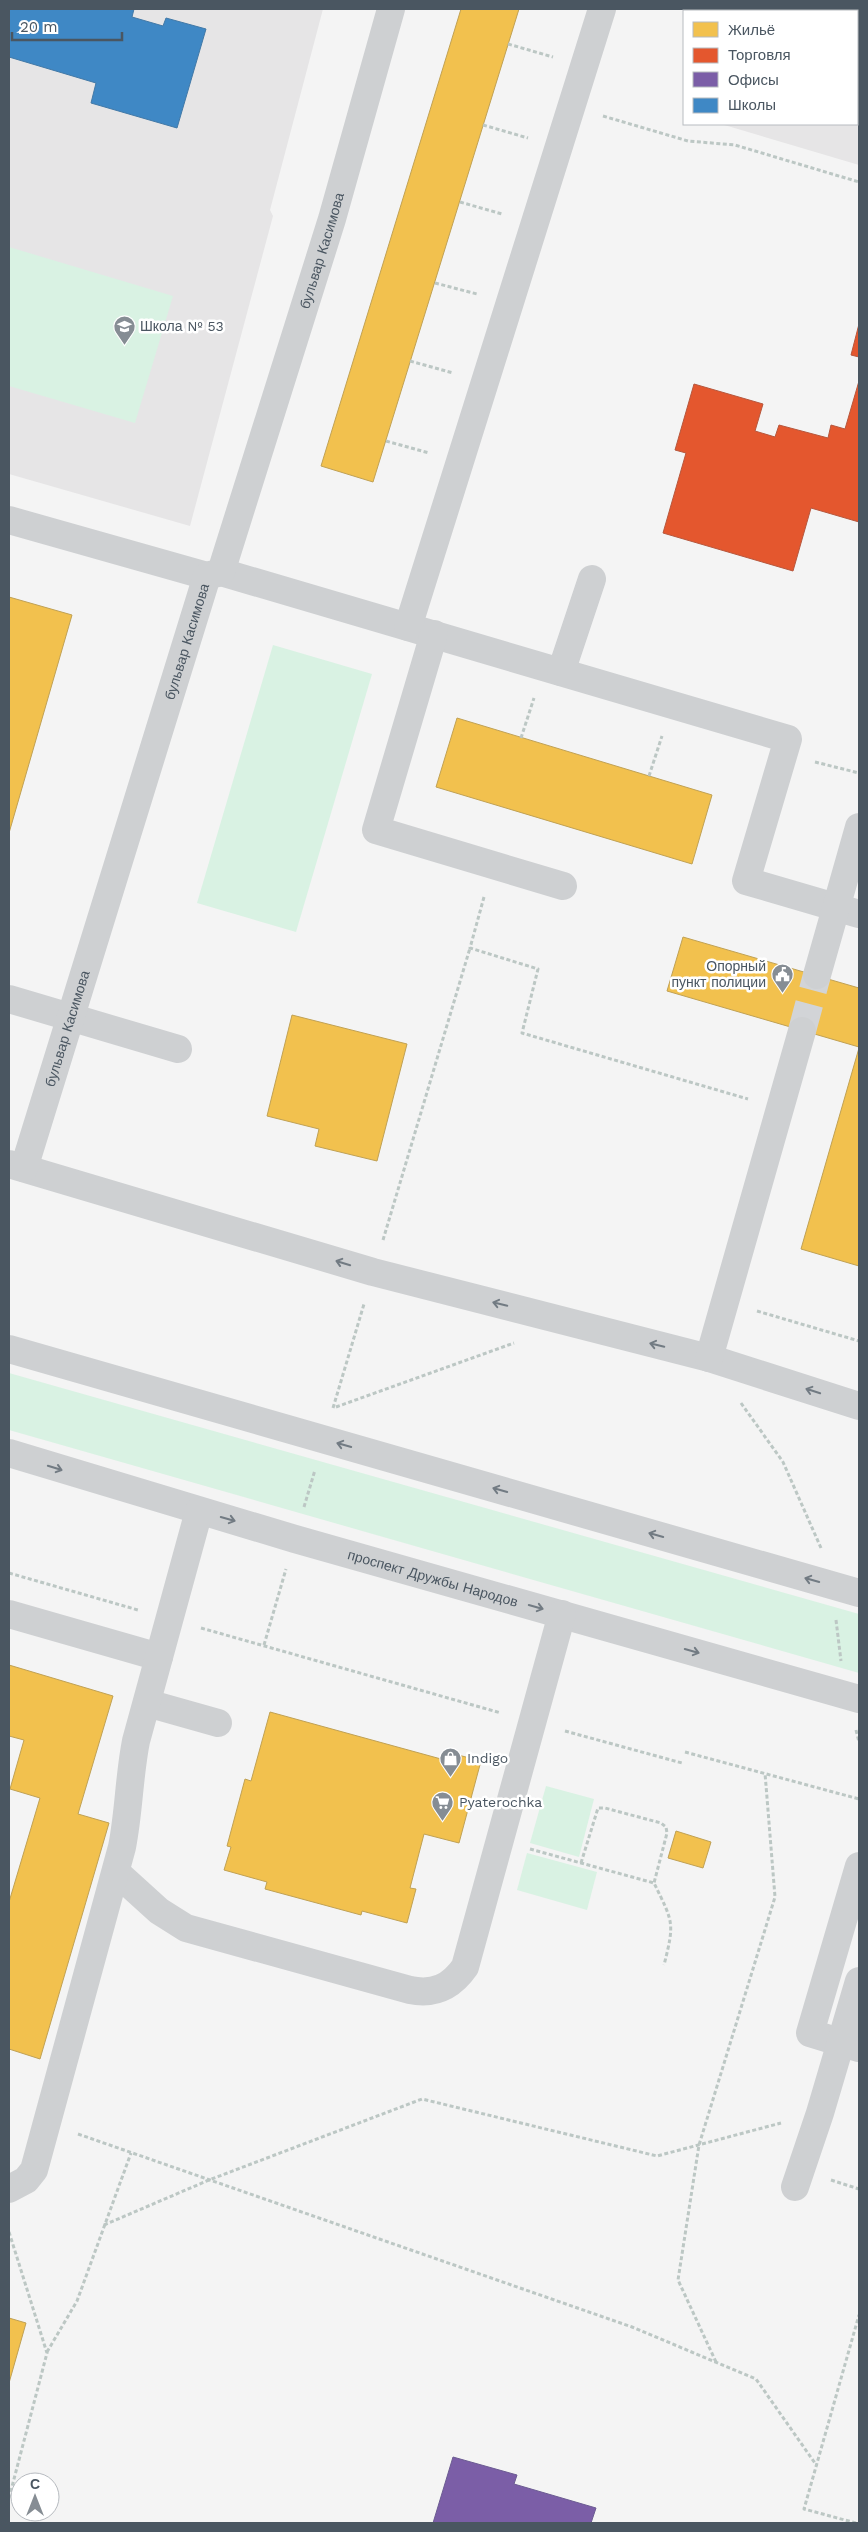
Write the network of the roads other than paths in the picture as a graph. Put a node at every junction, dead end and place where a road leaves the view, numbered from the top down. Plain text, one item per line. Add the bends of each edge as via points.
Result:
1 (391, 9) edge
2 (602, 9) edge
3 (9, 520) edge
4 (214, 574) junction
5 (592, 579) dead end
6 (421, 631) junction
7 (553, 669) junction
8 (859, 827) edge
9 (563, 886) dead end
10 (848, 911) edge
11 (817, 975) tunnel mouth
12 (9, 999) edge
13 (71, 1017) junction
14 (802, 1031) tunnel mouth
15 (178, 1049) dead end
16 (17, 1166) edge
17 (9, 1349) edge
18 (709, 1358) junction
19 (859, 1406) edge
20 (9, 1454) edge
21 (199, 1511) junction
22 (859, 1593) edge
23 (9, 1614) edge
24 (562, 1614) junction
25 (159, 1657) junction
26 (859, 1699) edge
27 (147, 1703) junction
28 (218, 1723) dead end
29 (859, 1866) edge
30 (116, 1872) junction
31 (859, 1981) edge
32 (850, 2045) edge
33 (795, 2187) dead end
34 (9, 2189) edge

1 - 4 street, бульвар Касимова via 332,219
2 - 6 street via 460,462
3 - 4 street
4 - 6 street
4 - 13 street, бульвар Касимова
5 - 7 street
6 - 7 street
6 - 9 street via 376,830
7 - 10 street via 788,739 746,881
8 - 10 street
10 - 11 street
12 - 13 street
13 - 15 street
13 - 16 street, бульвар Касимова
14 - 18 street
18 -> 16 street via 373,1272
22 -> 17 street
19 -> 18 street
20 -> 21 street, проспект Дружбы Народов
21 -> 24 street, проспект Дружбы Народов
21 - 25 street
23 - 25 street
24 -> 26 street, проспект Дружбы Народов
24 - 30 street via 465,1967 456,1980 435,1991 410,1990 186,1928 158,1911
25 - 27 street
27 - 28 street
27 - 30 street via 133,1755 126,1829
29 - 32 street via 810,2033
30 - 34 street via 34,2170 26,2180
31 - 32 street
32 - 33 street via 820,2113

